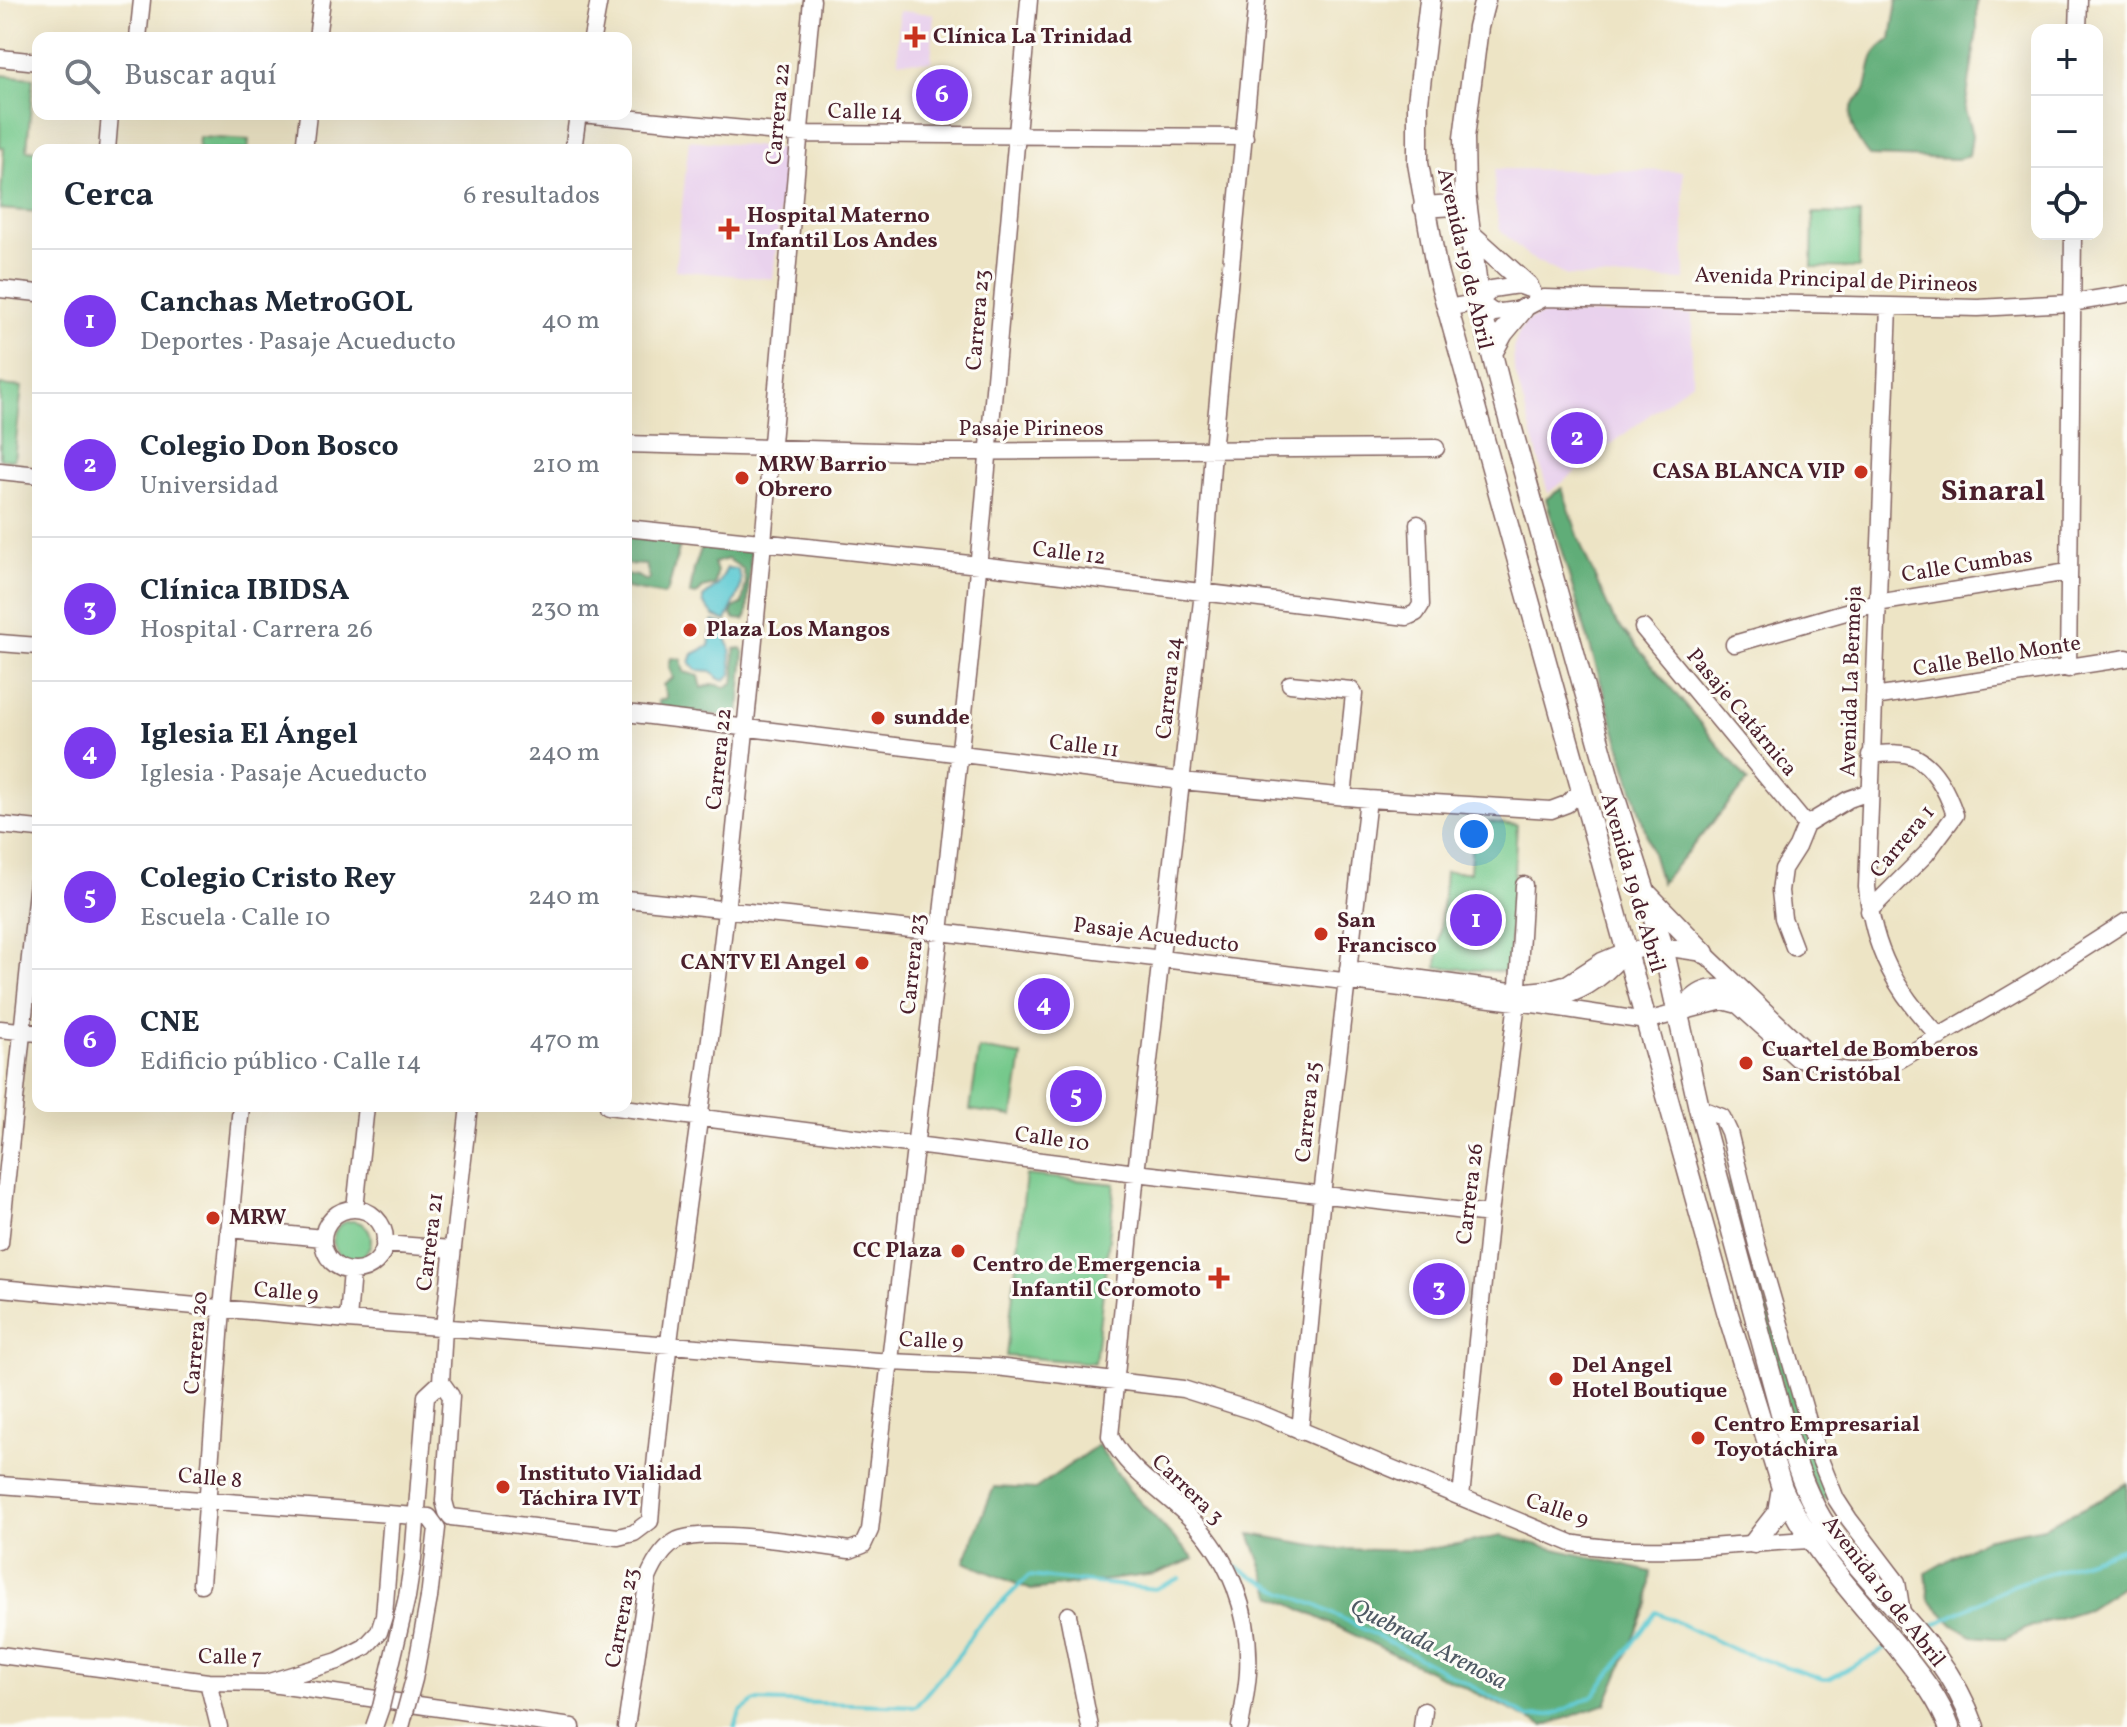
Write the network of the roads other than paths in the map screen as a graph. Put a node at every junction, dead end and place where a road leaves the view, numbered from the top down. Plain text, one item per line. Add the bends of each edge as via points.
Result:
1 (142, 0) edge
2 (322, 0) edge
3 (599, 0) edge
4 (812, 0) edge
5 (1029, 0) edge
6 (1257, 0) edge
7 (1430, 0) edge
8 (1485, 0) edge
9 (2079, 0) edge
10 (2078, 24) edge
11 (139, 32) edge
12 (318, 32) edge
13 (593, 32) edge
14 (0, 58) edge
15 (32, 61) edge
16 (632, 119) edge
17 (110, 120) edge
18 (307, 120) edge
19 (578, 120) edge
20 (800, 134) junction
21 (1017, 137) junction
22 (1245, 137) junction
23 (108, 144) edge
24 (305, 144) edge
25 (574, 144) edge
26 (1465, 193) junction
27 (1424, 207) junction
28 (1469, 233) junction
29 (2073, 240) edge
30 (0, 289) edge
31 (32, 292) edge
32 (1536, 292) junction
33 (2127, 294) edge
34 (1479, 302) junction
35 (2071, 303) junction
36 (1889, 306) junction
37 (1447, 308) junction
38 (1523, 309) junction
39 (1492, 353) junction
40 (632, 444) edge
41 (1436, 448) dead end
42 (769, 450) junction
43 (990, 451) junction
44 (1213, 451) junction
45 (0, 471) edge
46 (32, 474) edge
47 (1418, 524) dead end
48 (632, 529) edge
49 (762, 540) junction
50 (979, 565) junction
51 (2068, 572) junction
52 (1203, 592) junction
53 (1877, 603) junction
54 (1643, 628) dead end
55 (0, 643) edge
56 (1734, 644) dead end
57 (32, 646) edge
58 (2127, 658) edge
59 (2068, 669) junction
60 (1290, 684) dead end
61 (1874, 697) junction
62 (632, 714) edge
63 (745, 729) junction
64 (959, 754) junction
65 (1870, 755) junction
66 (1182, 781) junction
67 (1580, 791) junction
68 (1869, 792) junction
69 (1343, 797) junction
70 (1368, 799) junction
71 (0, 825) edge
72 (1806, 825) junction
73 (32, 828) edge
74 (1524, 885) dead end
75 (1643, 890) junction
76 (632, 900) edge
77 (726, 910) junction
78 (1869, 911) junction
79 (1651, 915) junction
80 (2127, 921) edge
81 (940, 932) junction
82 (1663, 947) junction
83 (1794, 947) dead end
84 (1626, 951) junction
85 (1704, 953) junction
86 (1161, 959) junction
87 (1347, 976) junction
88 (1740, 989) junction
89 (32, 994) edge
90 (1517, 997) junction
91 (1540, 1005) junction
92 (1679, 1013) junction
93 (1646, 1021) junction
94 (0, 1029) edge
95 (30, 1032) edge
96 (1940, 1037) junction
97 (1813, 1060) junction
98 (1699, 1108) junction
99 (632, 1109) edge
100 (240, 1112) edge
101 (365, 1112) edge
102 (468, 1112) edge
103 (701, 1117) junction
104 (916, 1145) junction
105 (1136, 1173) junction
106 (1322, 1195) junction
107 (355, 1209) junction
108 (1490, 1214) junction
109 (229, 1229) junction
110 (323, 1238) junction
111 (0, 1243) edge
112 (384, 1244) junction
113 (452, 1249) junction
114 (352, 1271) junction
115 (0, 1288) edge
116 (222, 1309) junction
117 (348, 1320) junction
118 (444, 1327) junction
119 (669, 1345) junction
120 (891, 1362) junction
121 (1114, 1381) junction
122 (441, 1382) junction
123 (1300, 1431) junction
124 (0, 1485) edge
125 (1782, 1488) junction
126 (1461, 1497) junction
127 (207, 1500) junction
128 (392, 1516) junction
129 (416, 1517) junction
130 (451, 1517) junction
131 (437, 1528) junction
132 (1830, 1531) junction
133 (1809, 1540) junction
134 (1754, 1543) junction
135 (201, 1584) dead end
136 (1902, 1613) junction
137 (1068, 1615) dead end
138 (0, 1655) edge
139 (208, 1682) junction
140 (266, 1683) junction
141 (219, 1727) edge
142 (374, 1727) edge
143 (401, 1727) edge
144 (572, 1727) edge
145 (626, 1727) edge
146 (1090, 1727) edge
147 (1240, 1727) edge
148 (1949, 1727) edge
149 (1974, 1727) edge

1 - 11 street
2 - 12 street
3 - 13 street
4 - 20 street, Carrera 22
5 - 21 street, Carrera 23
6 - 22 street, Carrera 24
7 - 27 main road, Avenida 19 de Abril via 1418,102
8 - 26 main road, Avenida 19 de Abril via 1464,138
9 - 10 street
14 - 15 street
16 - 20 street, Calle 14
17 - 23 street
18 - 24 street
19 - 25 street
20 - 21 street, Calle 14
20 - 42 street, Carrera 22
21 - 22 street, Calle 14
21 - 43 street, Carrera 23
22 - 44 street, Carrera 24
26 - 27 main road via 1454,205
26 - 28 main road, Avenida 19 de Abril
27 - 37 main road, Avenida 19 de Abril
28 - 32 main road
28 - 34 main road, Avenida 19 de Abril
29 - 35 street
30 - 31 street
32 - 34 street, Avenida Principal de Pirineos via 1492,289
32 - 36 street, Avenida Principal de Pirineos
32 - 38 street, Avenida Principal de Pirineos
33 - 35 street, Avenida Principal de Pirineos
34 - 37 street, Avenida Principal de Pirineos
34 - 38 street, Avenida Principal de Pirineos via 1494,313
34 - 39 main road, Avenida 19 de Abril
35 - 36 street, Avenida Principal de Pirineos
35 - 51 street
36 - 53 street, Avenida La Bermeja
37 - 67 main road, Avenida 19 de Abril
38 - 39 main road
39 - 75 main road, Avenida 19 de Abril
40 - 42 street, Pasaje Pirineos
41 - 44 street, Pasaje Pirineos
42 - 43 street, Pasaje Pirineos
42 - 49 street, Carrera 22
43 - 44 street, Pasaje Pirineos
43 - 50 street, Carrera 23
44 - 52 street, Carrera 24
45 - 46 street
47 - 52 street, Calle 12 via 1421,605 1407,617
48 - 49 street, Calle 12
49 - 50 street, Calle 12
49 - 63 street, Carrera 22
50 - 52 street, Calle 12
50 - 64 street, Carrera 23
51 - 53 street, Calle Cumbas
51 - 59 street
52 - 66 street, Carrera 24
53 - 56 street, Calle Cumbas
53 - 61 street, Avenida La Bermeja
54 - 72 street, Pasaje Catárnica
55 - 57 street
58 - 59 street, Calle Bello Monte
59 - 61 street, Calle Bello Monte
60 - 69 street via 1354,694
61 - 65 street, Avenida La Bermeja
62 - 63 street, Calle 11
63 - 64 street, Calle 11
63 - 77 street, Carrera 22
64 - 66 street, Calle 11
64 - 81 street, Carrera 23
65 - 68 street, Avenida La Bermeja
65 - 78 street, Carrera 1 via 1915,758 1936,776 1955,815 1926,854
66 - 69 street, Calle 11
66 - 86 street, Carrera 24
67 - 70 street, Calle 11 via 1551,810
67 - 84 main road, Avenida 19 de Abril
68 - 72 street
68 - 78 street, Avenida La Bermeja
69 - 70 street, Calle 11
70 - 87 street, Carrera 25
71 - 73 street
72 - 83 street via 1783,869 1780,891
74 - 90 street, Carrera 26
75 - 79 main road, Avenida 19 de Abril
75 - 85 main road
76 - 77 street, Pasaje Acueducto
77 - 81 street, Pasaje Acueducto
77 - 103 street, Carrera 22
78 - 96 street, Avenida La Bermeja via 1881,954 1902,992
79 - 82 main road, Avenida 19 de Abril
79 - 84 main road
80 - 96 street, Pasaje Acueducto
81 - 86 street, Pasaje Acueducto
81 - 104 street, Carrera 23
82 - 84 street
82 - 85 street
82 - 92 main road, Avenida 19 de Abril
84 - 90 street via 1568,983
84 - 91 street via 1581,992
84 - 93 main road, Avenida 19 de Abril
85 - 88 street
86 - 87 street, Pasaje Acueducto
86 - 105 street, Carrera 24
87 - 90 street, Pasaje Acueducto
87 - 106 street, Carrera 25
88 - 92 street via 1719,987 1693,994
88 - 97 street
89 - 95 street
90 - 91 street, Pasaje Acueducto
90 - 108 street, Carrera 26
91 - 93 street, Pasaje Acueducto
92 - 93 street, Pasaje Acueducto
92 - 97 street, Pasaje Acueducto via 1723,1001 1738,1005 1798,1059
92 - 98 main road, Avenida 19 de Abril
93 - 125 main road, Avenida 19 de Abril
94 - 95 street
95 - 111 street
96 - 97 street, Pasaje Acueducto via 1866,1071
98 - 132 main road, Avenida 19 de Abril via 1788,1439
98 - 136 street via 1722,1117 1729,1132 1817,1452 1836,1499 1897,1582
99 - 103 street, Calle 10
100 - 109 street, Carrera 20
101 - 107 street
102 - 113 street, Carrera 21
103 - 104 street, Calle 10
103 - 119 street, Carrera 22
104 - 105 street, Calle 10
104 - 120 street, Carrera 23
105 - 106 street, Calle 10
105 - 121 street, Carrera 24
106 - 108 street, Calle 10
106 - 123 street, Carrera 25
107 - 110 street via 333,1217
107 - 112 street via 380,1224
108 - 126 street, Carrera 26
109 - 110 street
109 - 116 street, Carrera 20
110 - 114 street via 331,1260
112 - 113 street
112 - 114 street via 377,1260
113 - 118 street, Carrera 21
114 - 117 street
115 - 116 street, Calle 9
116 - 117 street, Calle 9
116 - 127 street, Carrera 20
117 - 118 street, Calle 9
118 - 119 street, Calle 9
118 - 122 street, Carrera 21
119 - 120 street, Calle 9
119 - 130 street, Carrera 22 via 650,1521 618,1537
120 - 121 street, Calle 9
120 - 145 street, Carrera 23 via 870,1530 863,1545 850,1550 737,1537 678,1540 653,1565 648,1578
121 - 123 street, Calle 9 via 1195,1393
121 - 147 street, Carrera 3 via 1110,1436 1116,1448 1189,1517 1215,1549 1241,1598 1248,1672
122 - 129 street, Carrera 21 via 426,1396
122 - 130 street, Carrera 21 via 451,1396 444,1501
123 - 126 street, Calle 9
124 - 127 street, Calle 8
125 - 133 main road, Avenida 19 de Abril
125 - 134 main road via 1778,1512
126 - 134 street, Calle 9 via 1571,1543 1606,1549
127 - 128 street, Calle 8
127 - 135 street, Carrera 20
128 - 129 street, Calle 8
128 - 140 street, Calle 7 via 379,1632 365,1647 338,1661
129 - 131 street via 429,1517
129 - 142 street, Carrera 21, bridge via 407,1597
130 - 131 street
131 - 143 street, bridge via 429,1598
132 - 133 street, Calle 9
132 - 136 main road, Avenida 19 de Abril
133 - 134 street, Calle 9
133 - 148 main road, Avenida 19 de Abril via 1909,1661
136 - 149 main road, Avenida 19 de Abril via 1958,1687
137 - 146 street
138 - 139 street, Calle 7
139 - 140 street, Calle 7
139 - 141 street
140 - 144 street

